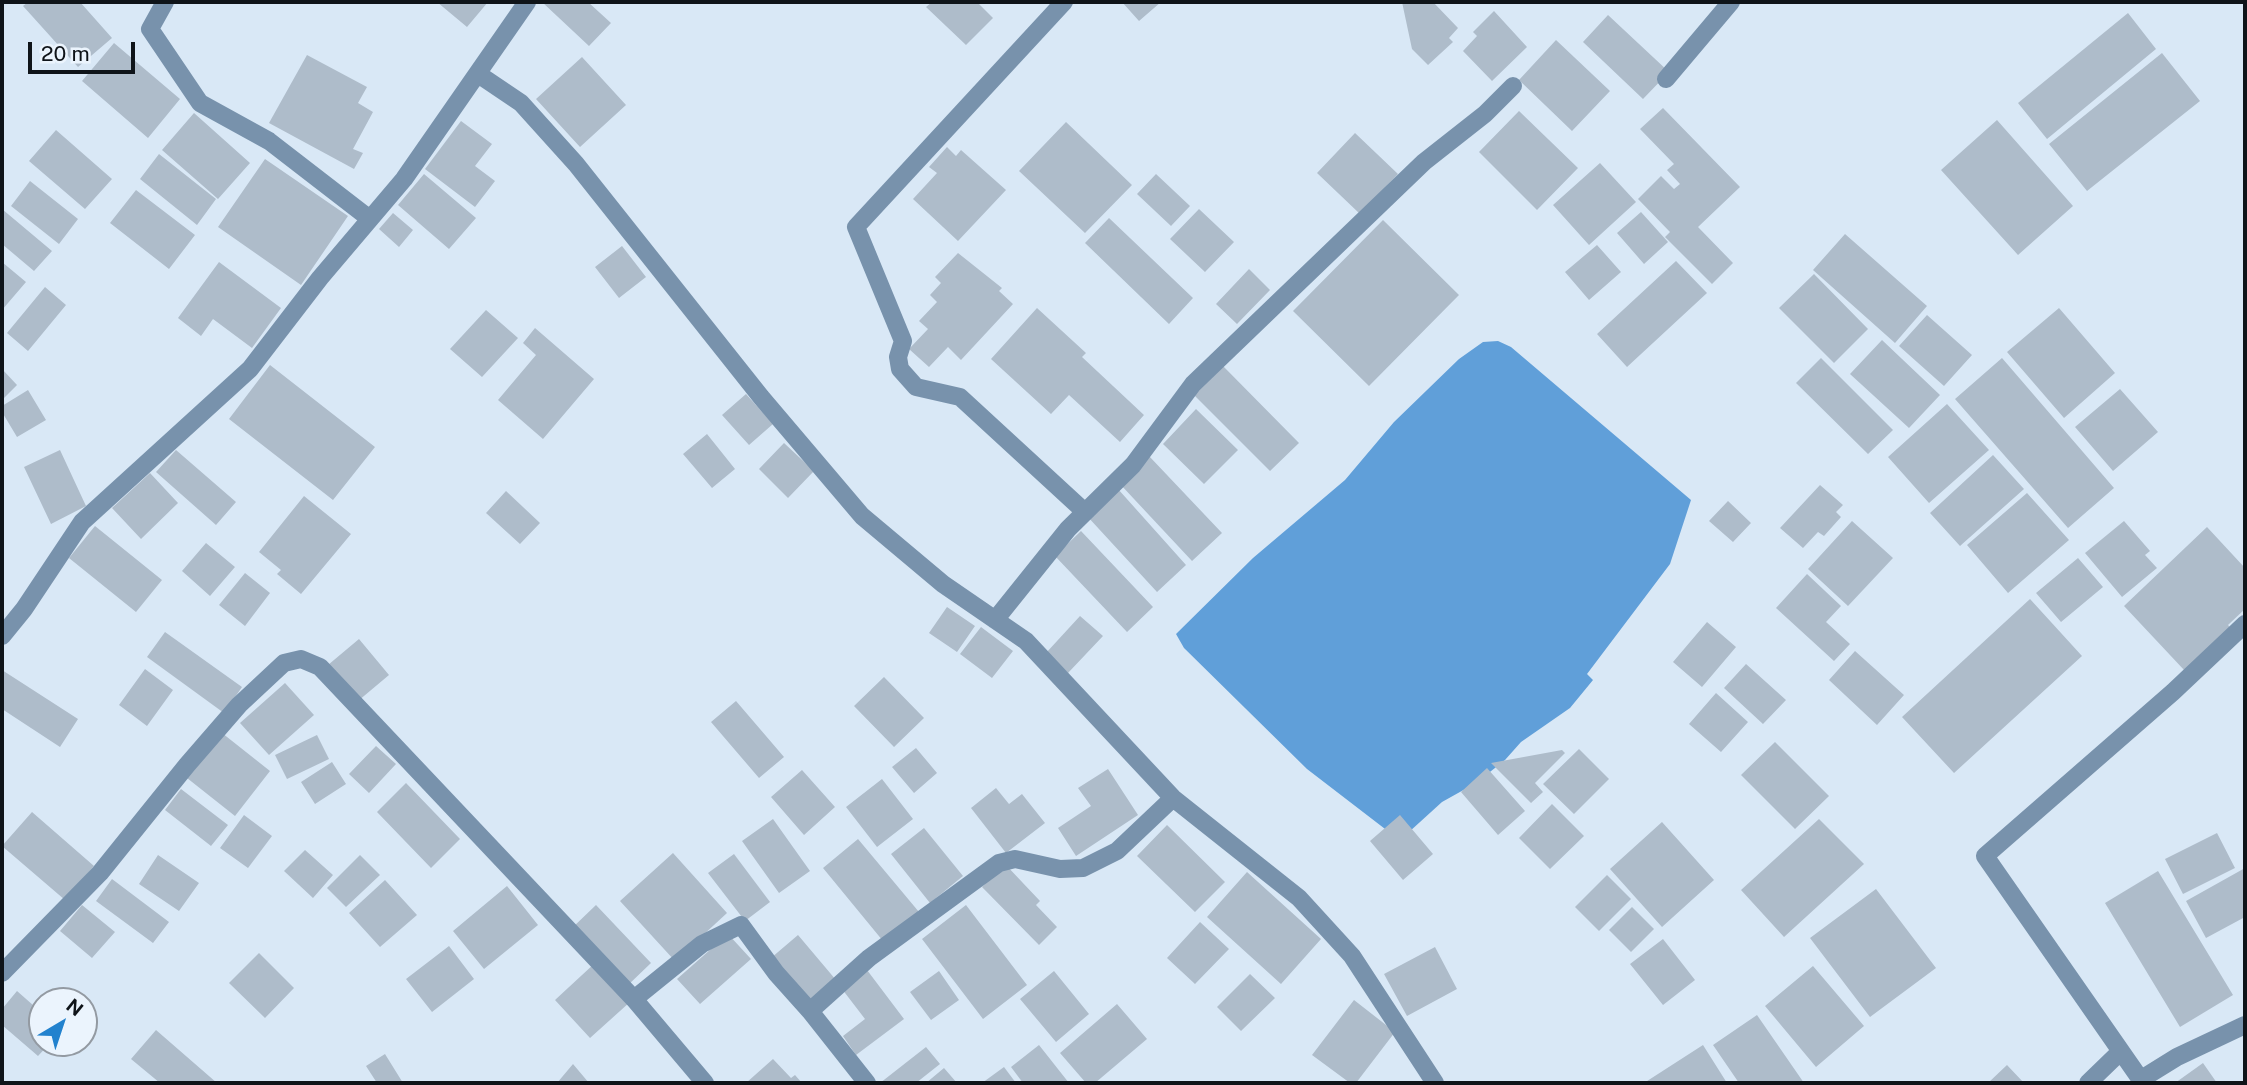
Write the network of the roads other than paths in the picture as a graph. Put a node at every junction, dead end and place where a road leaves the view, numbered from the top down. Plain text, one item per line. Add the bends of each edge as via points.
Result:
1 (165, 2) edge
2 (527, 2) edge
3 (1064, 2) edge
4 (1731, 2) edge
5 (478, 74) junction
6 (1666, 79) dead end
7 (1513, 86) dead end
8 (370, 219) junction
9 (1085, 512) junction
10 (995, 620) junction
11 (2245, 624) edge
12 (2, 636) edge
13 (1173, 798) junction
14 (2, 973) edge
15 (634, 999) junction
16 (810, 1011) junction
17 (2245, 1025) edge
18 (2119, 1053) junction
19 (2141, 1081) edge
20 (705, 1083) edge
21 (867, 1083) edge
22 (1435, 1083) edge
23 (2088, 1083) edge

1 - 8 street via 150,29 200,103 269,141
2 - 5 street
3 - 9 street via 856,227 903,341 900,369 916,387 960,397
4 - 6 street
5 - 8 street
5 - 10 street via 521,103 576,164 862,516 943,584
7 - 9 street via 1424,162 1259,318 1193,384 1133,465
8 - 12 street via 250,369 82,522
9 - 10 street
10 - 13 street via 1026,642
11 - 18 street via 1985,856
13 - 16 street via 1117,851 1083,868 1060,869 1015,859 999,863 869,958
13 - 22 street via 1299,898 1352,956
14 - 15 street via 100,873 239,705 284,663 301,659 330,677
15 - 16 street via 702,944 741,925
15 - 20 street
16 - 21 street
17 - 19 street via 2177,1057
18 - 19 street
18 - 23 street

